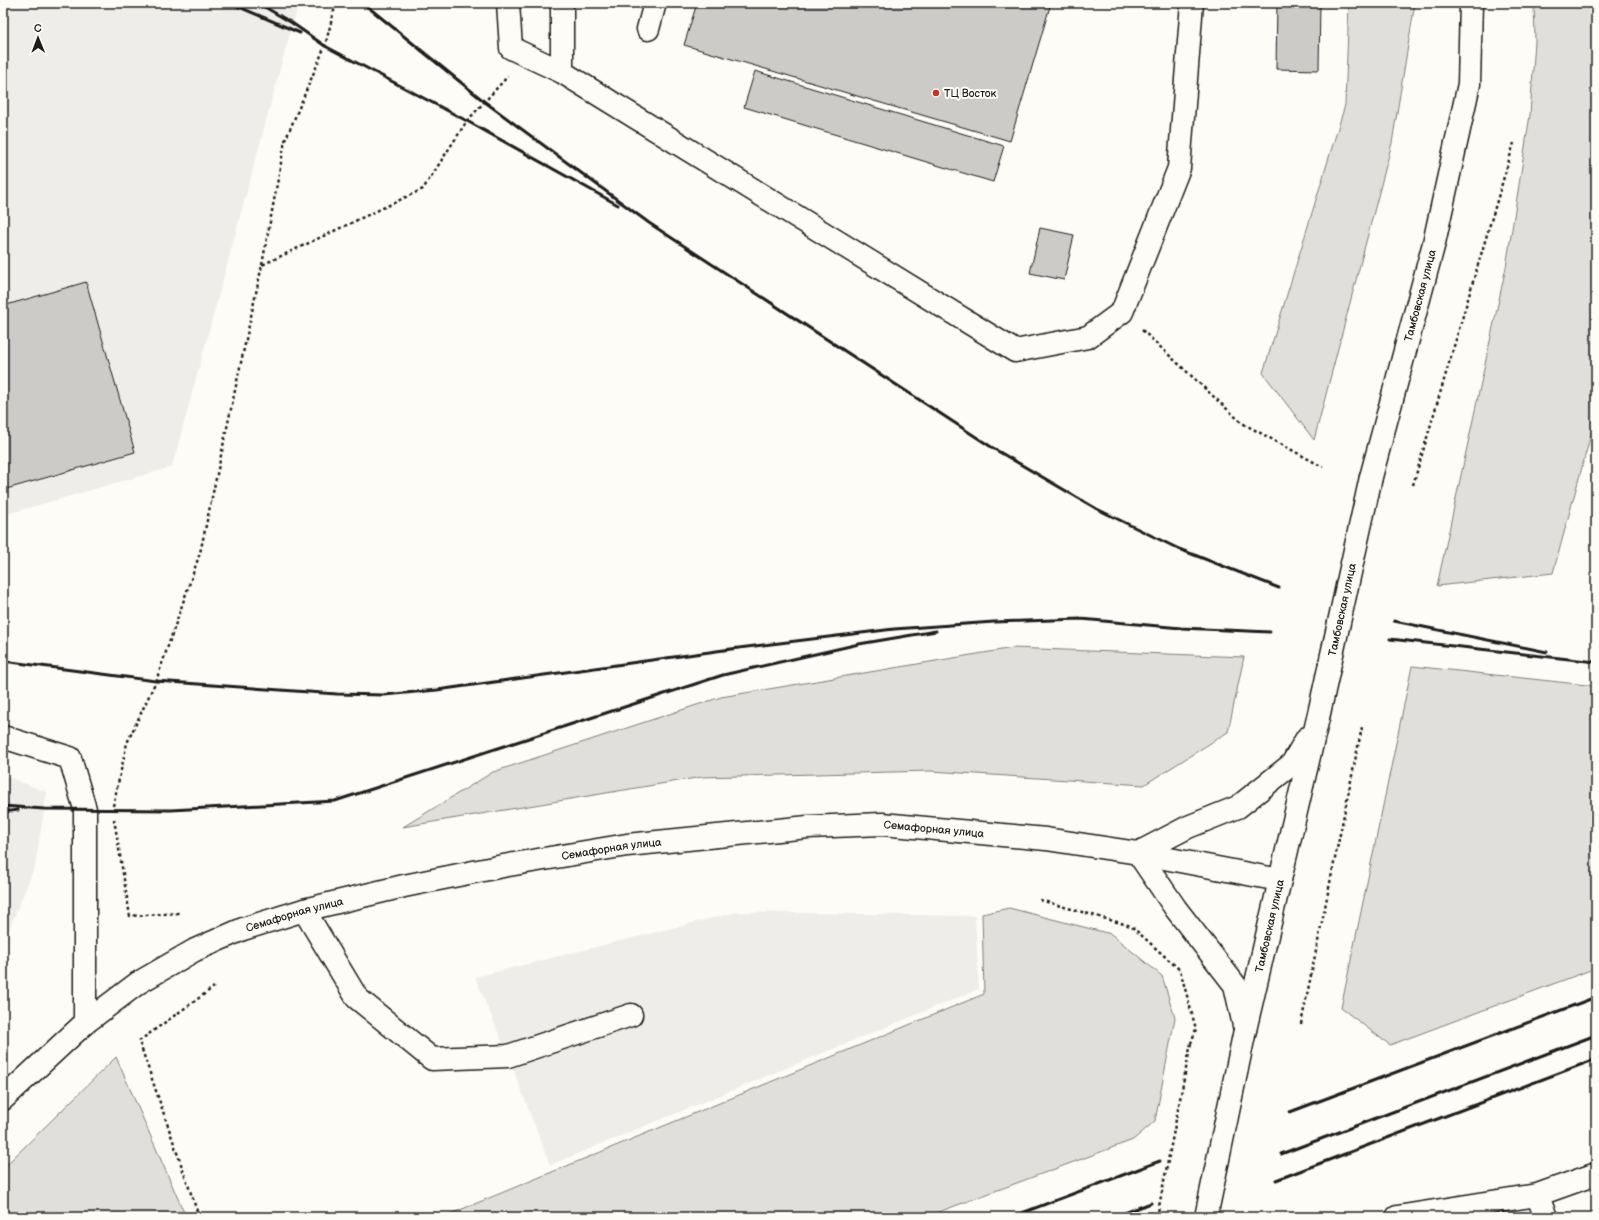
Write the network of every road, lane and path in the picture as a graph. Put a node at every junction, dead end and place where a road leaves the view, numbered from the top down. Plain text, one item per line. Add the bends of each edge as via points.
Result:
1 (336, 3) edge
2 (508, 3) edge
3 (562, 3) edge
4 (655, 3) edge
5 (1192, 3) edge
6 (1472, 3) edge
7 (648, 29) dead end
8 (511, 48) junction
9 (562, 72) junction
10 (1514, 143) dead end
11 (262, 265) junction
12 (1122, 312) junction
13 (1323, 467) dead end
14 (1413, 485) dead end
15 (1318, 718) junction
16 (1362, 727) dead end
17 (3, 737) edge
18 (113, 810) dead end
19 (114, 817) dead end
20 (1138, 853) junction
21 (1280, 880) junction
22 (1040, 900) dead end
23 (304, 910) junction
24 (180, 913) dead end
25 (214, 987) dead end
26 (631, 1015) dead end
27 (85, 1023) junction
28 (1301, 1024) dead end
29 (1245, 1030) junction
30 (3, 1099) edge
31 (1596, 1174) edge
32 (1537, 1195) junction
33 (199, 1217) edge
34 (1157, 1217) edge
35 (1206, 1217) edge
36 (1397, 1217) edge
37 (1546, 1217) edge

1 - 11 path via 325,46 285,141
2 - 8 main road
3 - 9 main road
4 - 7 main road
5 - 12 main road via 1179,168
6 - 15 main road, Тамбовская улица, bridge via 1469,84 1434,243 1372,477
8 - 9 main road
8 - 11 path via 516,67 467,121 423,189
9 - 12 main road via 1015,351 1088,337
10 - 14 path
11 - 18 path via 200,552 156,681 127,743
12 - 13 path via 1242,422
15 - 20 main road via 1292,764 1238,807 1188,827
15 - 21 main road, Тамбовская улица
16 - 28 path
17 - 27 main road via 70,758 85,808
19 - 24 path via 130,916
20 - 21 main road, Семафорная улица
20 - 23 main road, Семафорная улица via 1046,839 882,824 808,827 627,844 457,875
20 - 29 main road via 1176,909 1235,985
21 - 29 main road, Тамбовская улица
22 - 34 path, bridge via 1131,926 1180,970 1196,1029 1191,1043
23 - 26 main road via 358,998 432,1058 508,1056
23 - 27 main road, Семафорная улица via 243,929 195,950 138,983
25 - 33 path via 139,1041
27 - 30 main road, Семафорная улица
29 - 35 main road, Тамбовская улица, bridge
31 - 32 main road
32 - 36 main road
32 - 37 main road

